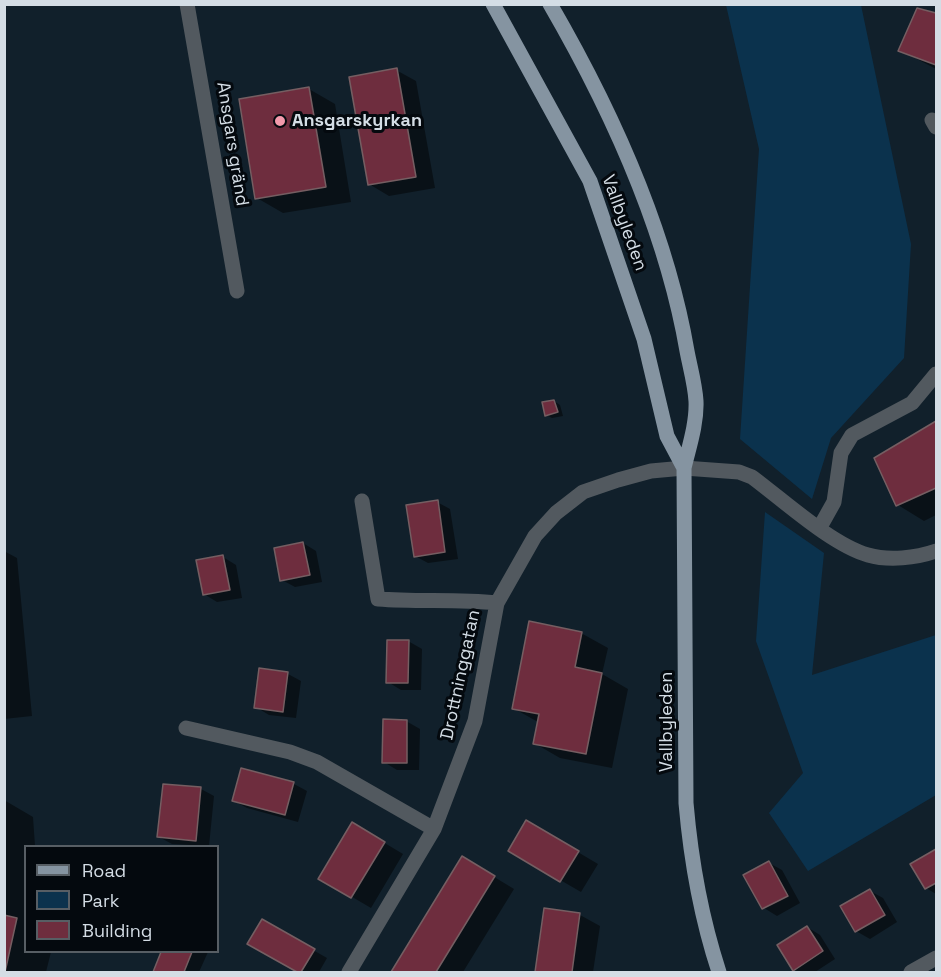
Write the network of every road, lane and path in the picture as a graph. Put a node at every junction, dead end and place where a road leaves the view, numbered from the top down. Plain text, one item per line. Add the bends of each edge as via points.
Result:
1 (187, 4) edge
2 (493, 4) edge
3 (550, 4) edge
4 (237, 291) dead end
5 (936, 374) edge
6 (684, 468) junction
7 (362, 501) dead end
8 (820, 528) junction
9 (936, 551) edge
10 (497, 603) junction
11 (186, 728) dead end
12 (434, 829) junction
13 (936, 958) edge
14 (349, 972) edge
15 (718, 972) edge
16 (911, 972) edge

1 - 4 street, Ansgars gränd
2 - 6 main road, Vallbyleden via 590,181 644,339 667,436
3 - 6 main road, Vallbyleden via 633,170 661,245 682,319 696,402
5 - 8 street via 912,403 852,435 841,453 834,502
6 - 8 street, Drottninggatan via 739,472 752,477
6 - 10 street, Drottninggatan via 651,471 583,492 535,536
6 - 15 main road, Vallbyleden via 686,803 690,851
7 - 10 street via 378,599
8 - 9 street, Drottninggatan via 868,556 902,558
10 - 12 street, Drottninggatan via 475,721
11 - 12 street via 317,762
12 - 14 street, Drottninggatan
13 - 16 street

